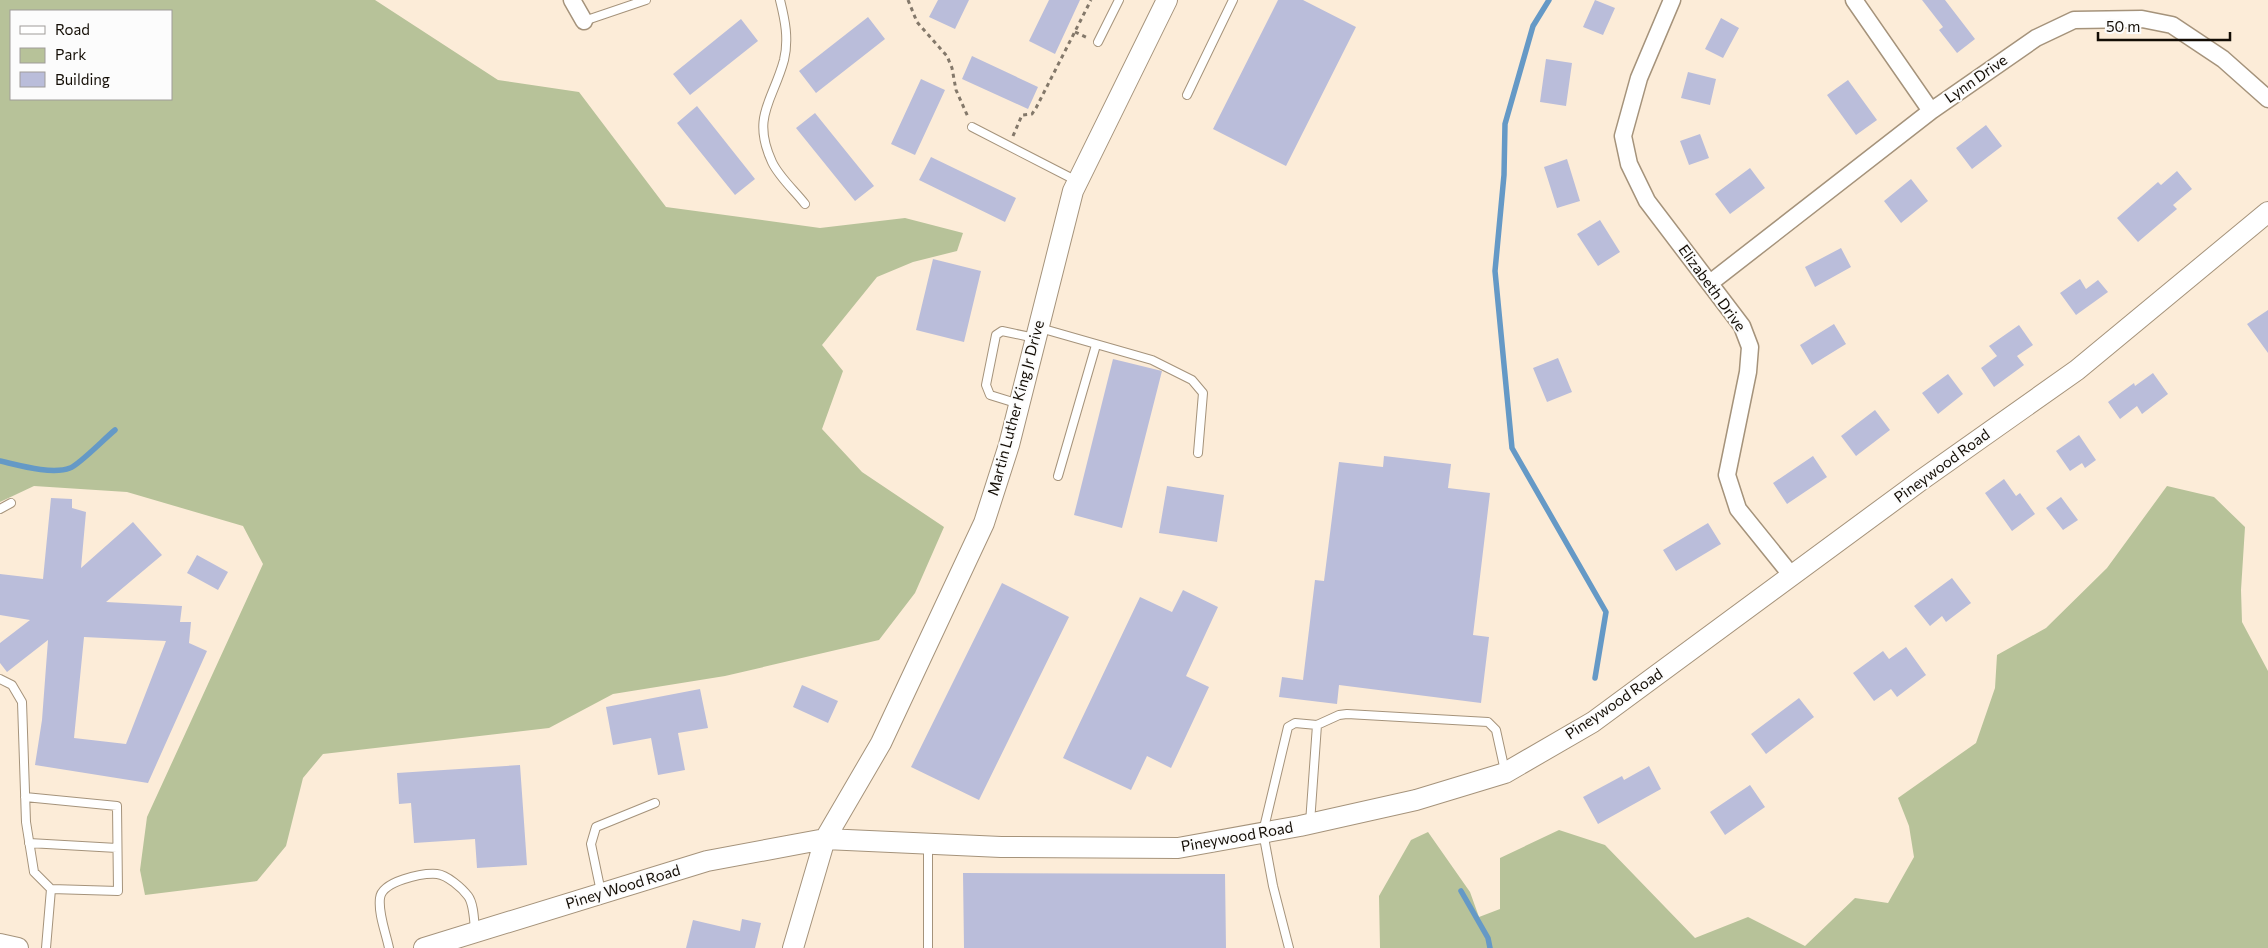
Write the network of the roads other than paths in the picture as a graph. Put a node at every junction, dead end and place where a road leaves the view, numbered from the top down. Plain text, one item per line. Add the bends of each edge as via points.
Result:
1 (572, 0) edge
2 (646, 0) edge
3 (780, 0) edge
4 (1119, 0) edge
5 (1167, 0) edge
6 (1233, 0) edge
7 (1672, 0) edge
8 (1854, 0) edge
9 (633, 2) edge
10 (584, 21) joint
11 (1098, 42) dead end
12 (1187, 95) dead end
13 (2268, 99) edge
14 (1931, 111) junction
15 (972, 128) road end
16 (1078, 181) junction
17 (805, 204) dead end
18 (2268, 212) edge
19 (1710, 283) junction
20 (1036, 333) junction
21 (1096, 345) junction
22 (1019, 404) junction
23 (1198, 453) dead end
24 (1058, 476) dead end
25 (11, 503) dead end
26 (0, 509) edge
27 (1792, 576) junction
28 (0, 679) edge
29 (1317, 725) junction
30 (1505, 773) junction
31 (25, 796) junction
32 (655, 803) dead end
33 (1310, 824) junction
34 (1263, 832) junction
35 (825, 839) junction
36 (29, 843) junction
37 (928, 844) junction
38 (117, 848) junction
39 (51, 889) junction
40 (601, 894) junction
41 (476, 932) junction
42 (0, 944) edge
43 (18, 948) edge
44 (46, 948) edge
45 (389, 948) edge
46 (424, 948) edge
47 (793, 948) edge
48 (928, 948) edge
49 (1289, 948) edge

1 - 10 street
2 - 9 lane
3 - 17 lane via 786,25 786,47 762,127 772,164
4 - 11 lane
5 - 16 street, Martin Luther King Jr Drive
6 - 12 lane
7 - 19 street, Elizabeth Drive via 1639,78 1623,136 1629,164 1647,201
8 - 14 street
9 - 10 lane
13 - 14 street, Lynn Drive via 2223,59 2172,25 2142,20 2074,20 2036,38
14 - 19 street, Lynn Drive
15 - 16 lane
16 - 20 street, Martin Luther King Jr Drive
18 - 27 street, Pineywood Road via 2077,370
19 - 27 street, Elizabeth Drive via 1742,326 1750,347 1744,396 1727,475 1738,509
20 - 21 lane
20 - 22 street, Martin Luther King Jr Drive
20 - 22 lane via 1002,331 996,335 986,384 990,395
21 - 23 lane via 1152,360 1192,380 1203,393
21 - 24 lane
22 - 35 street, Martin Luther King Jr Drive via 984,523 881,742
25 - 26 lane
27 - 30 street, Pineywood Road via 1593,722
28 - 31 lane via 12,685 22,702
29 - 30 lane via 1347,714 1488,722 1496,730
29 - 33 lane
29 - 34 lane via 1295,723 1288,727
30 - 33 street, Pineywood Road via 1416,800
31 - 36 lane
31 - 38 lane via 117,806
32 - 40 lane via 596,827 591,844
33 - 34 street, Pineywood Road
34 - 37 street, Pineywood Road via 1178,848
34 - 49 lane
35 - 37 street, Pineywood Road
35 - 40 street, Piney Wood Road via 707,861
35 - 47 street, Martin Luther King Jr Drive
36 - 38 lane
36 - 39 lane via 34,872
37 - 48 lane
38 - 39 lane via 118,891
39 - 44 lane
40 - 41 street, Piney Wood Road
41 - 45 lane via 470,898 438,874 420,876 393,883 384,889 380,898
41 - 46 street, Piney Wood Road
42 - 43 street

